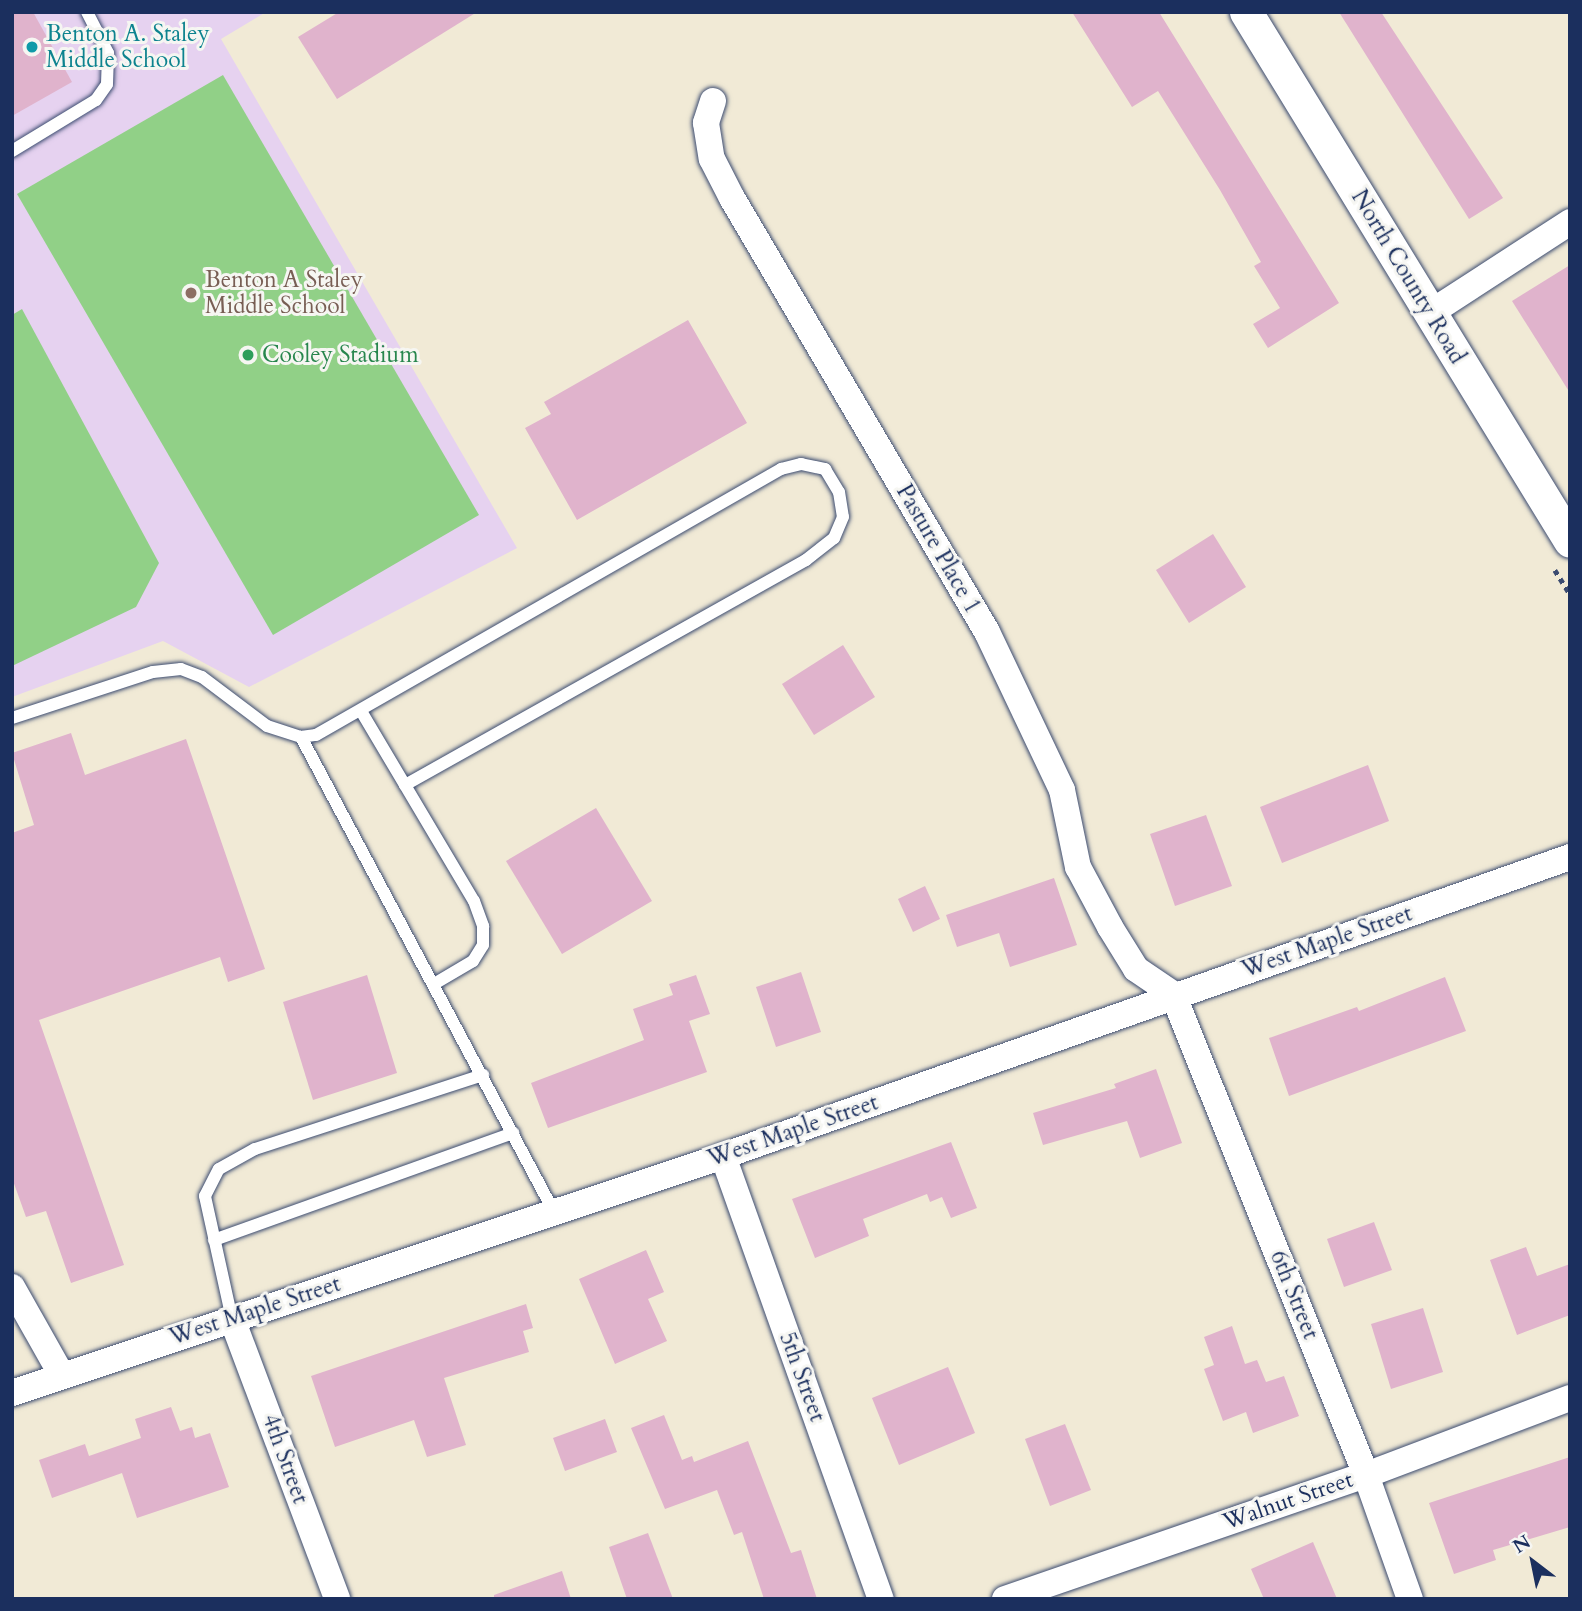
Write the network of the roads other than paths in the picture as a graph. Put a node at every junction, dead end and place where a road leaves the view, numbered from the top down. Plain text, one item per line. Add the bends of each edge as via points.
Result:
1 (87, 12) edge
2 (1246, 12) edge
3 (713, 101) dead end
4 (12, 151) edge
5 (1570, 222) edge
6 (1430, 313) junction
7 (1570, 541) edge
8 (361, 711) junction
9 (12, 718) edge
10 (301, 737) junction
11 (405, 785) junction
12 (1570, 856) edge
13 (434, 984) junction
14 (1173, 994) junction
15 (483, 1075) junction
16 (513, 1133) junction
17 (723, 1156) junction
18 (553, 1210) junction
19 (214, 1240) junction
20 (12, 1287) edge
21 (232, 1319) junction
22 (61, 1374) junction
23 (12, 1393) edge
24 (1570, 1398) edge
25 (1366, 1475) junction
26 (337, 1599) edge
27 (881, 1599) edge
28 (1005, 1599) edge
29 (1410, 1599) edge

1 - 4 lane via 108,53 107,84 96,100
2 - 6 street, North County Road
3 - 14 street, Pasture Place 1 via 706,123 712,159 732,198 987,632 1062,790 1078,867 1110,927 1136,969
5 - 6 street
6 - 7 street, North County Road
8 - 10 lane via 324,732
8 - 11 lane
8 - 11 lane via 781,469 800,464 825,469 839,492 843,517 834,538 806,560
9 - 10 lane via 153,672 181,669 202,677 267,726
10 - 13 lane
11 - 13 lane via 474,901 483,926 483,945 473,961
12 - 14 street, West Maple Street
13 - 15 lane
14 - 17 street, West Maple Street
14 - 25 street, 6th Street
15 - 16 lane
15 - 19 lane via 229,1160 205,1196
16 - 18 lane
16 - 19 lane
17 - 18 street, West Maple Street
17 - 27 street, 5th Street
18 - 21 street, West Maple Street
19 - 21 lane
20 - 22 street
21 - 22 street, West Maple Street
21 - 26 street, 4th Street
22 - 23 street, West Maple Street
24 - 25 street, Walnut Street
25 - 28 street, Walnut Street
25 - 29 street, 6th Street

